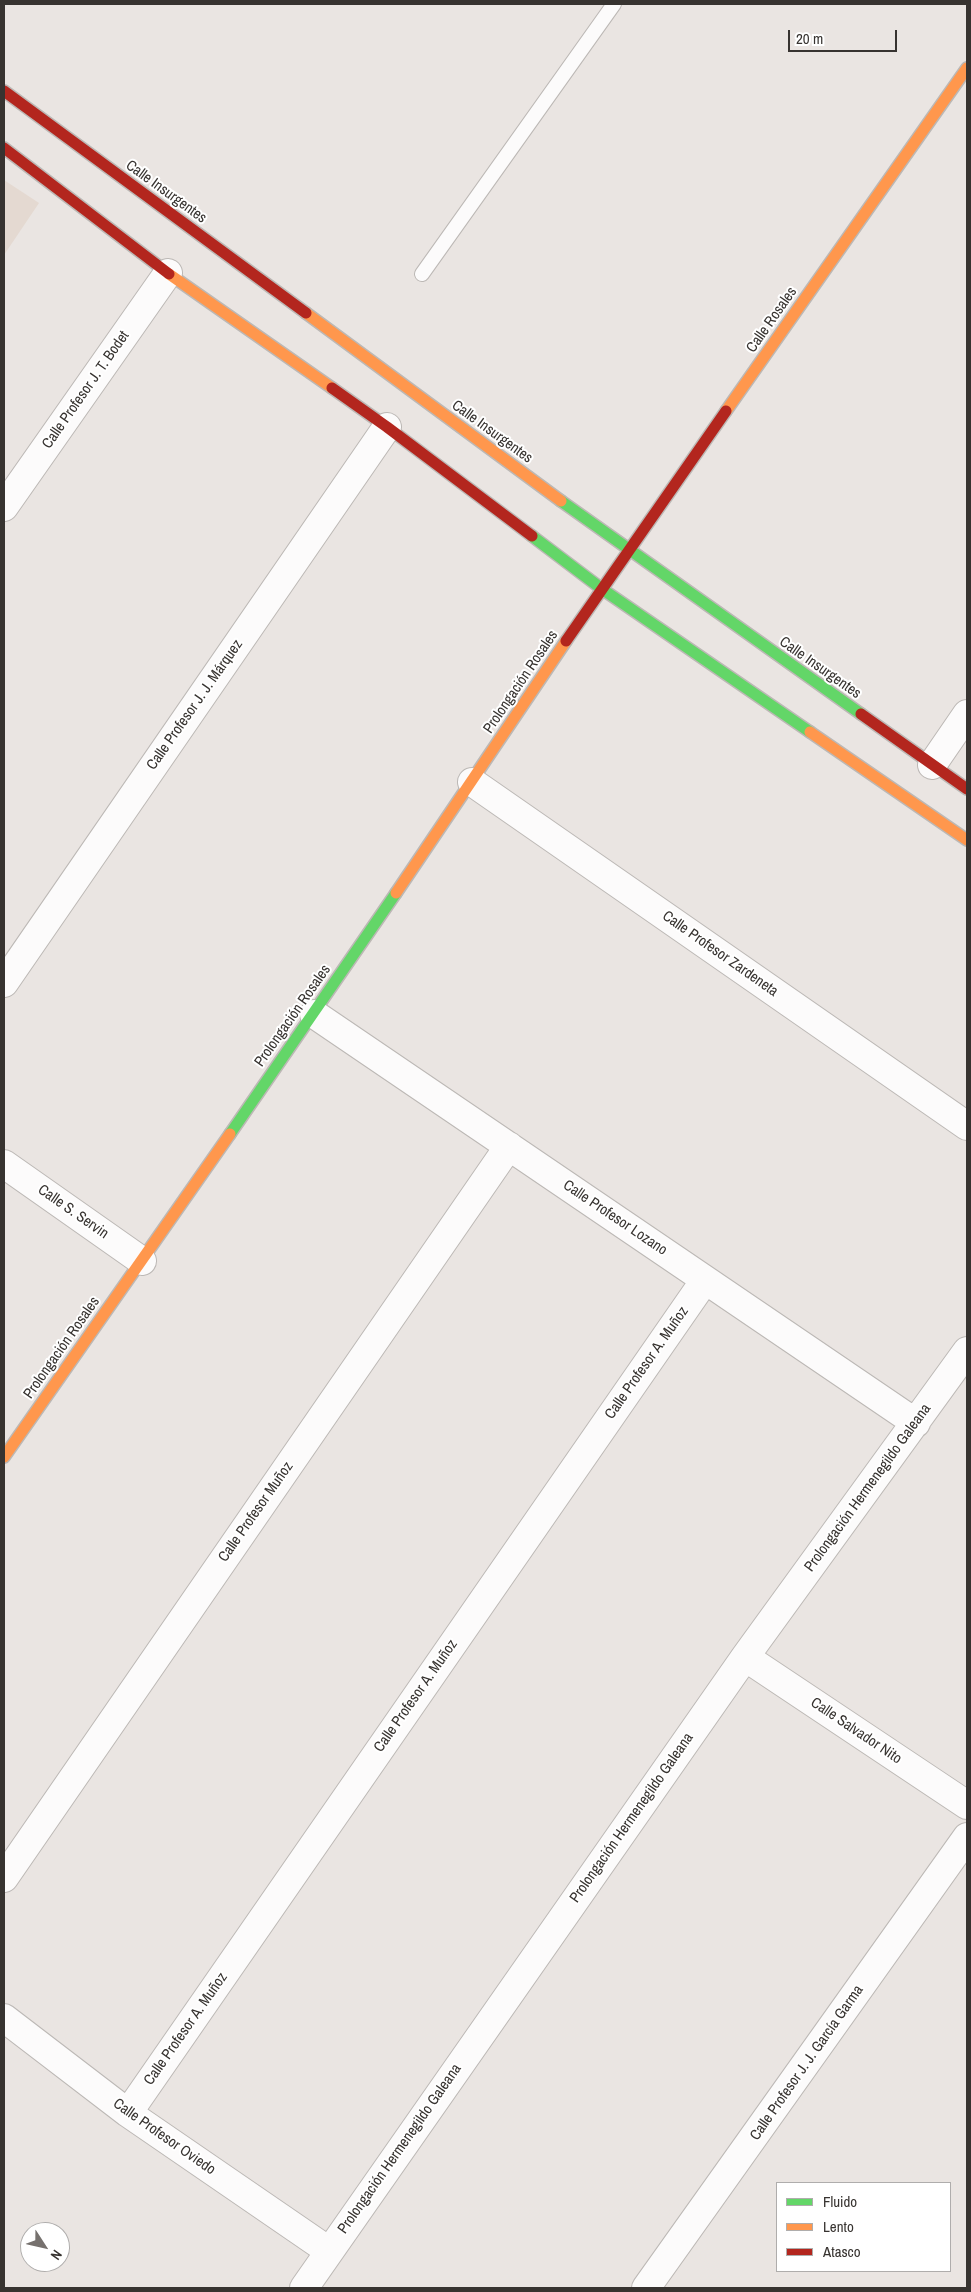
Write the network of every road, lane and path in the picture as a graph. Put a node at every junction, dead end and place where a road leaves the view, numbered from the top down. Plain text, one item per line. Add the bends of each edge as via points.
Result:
1 (614, 4) edge
2 (967, 68) edge
3 (4, 91) edge
4 (4, 148) edge
5 (168, 273) junction
6 (422, 274) dead end
7 (387, 427) junction
8 (4, 507) edge
9 (628, 550) junction
10 (602, 589) junction
11 (967, 714) edge
12 (932, 765) junction
13 (472, 782) junction
14 (967, 789) edge
15 (967, 840) edge
16 (4, 983) edge
17 (314, 1014) junction
18 (967, 1126) edge
19 (509, 1146) junction
20 (4, 1164) edge
21 (142, 1260) junction
22 (705, 1280) junction
23 (967, 1351) edge
24 (916, 1423) junction
25 (4, 1457) edge
26 (745, 1657) junction
27 (967, 1805) edge
28 (967, 1837) edge
29 (4, 1878) edge
30 (4, 2018) edge
31 (128, 2113) junction
32 (329, 2251) junction
33 (304, 2288) edge
34 (646, 2288) edge

1 - 6 lane
2 - 9 main road, Calle Rosales
3 - 9 main road, Calle Insurgentes
4 - 5 main road
5 - 7 main road
5 - 8 street, Calle Profesor J. T. Bodet
7 - 10 main road
7 - 16 street, Calle Profesor J. J. Márquez
9 - 10 main road, Calle Rosales
9 - 12 main road, Calle Insurgentes
10 - 13 main road, Prolongación Rosales
10 - 15 main road
11 - 12 street
12 - 14 main road, Calle Insurgentes
13 - 17 main road, Prolongación Rosales
13 - 18 street, Calle Profesor Zardeneta
17 - 19 street, Calle Profesor Lozano
17 - 21 main road, Prolongación Rosales
19 - 22 street, Calle Profesor Lozano
19 - 29 street, Calle Profesor Muñoz
20 - 21 street, Calle S. Servin
21 - 25 main road, Prolongación Rosales
22 - 24 street, Calle Profesor Lozano
22 - 31 street, Calle Profesor A. Muñoz
23 - 24 street, Prolongación Hermenegildo Galeana
24 - 26 street, Prolongación Hermenegildo Galeana
26 - 27 street, Calle Salvador Nito
26 - 32 street, Prolongación Hermenegildo Galeana
28 - 34 street, Calle Profesor J. J. García Garma
30 - 31 street, Calle Profesor Oviedo
31 - 32 street, Calle Profesor Oviedo
32 - 33 street, Prolongación Hermenegildo Galeana

